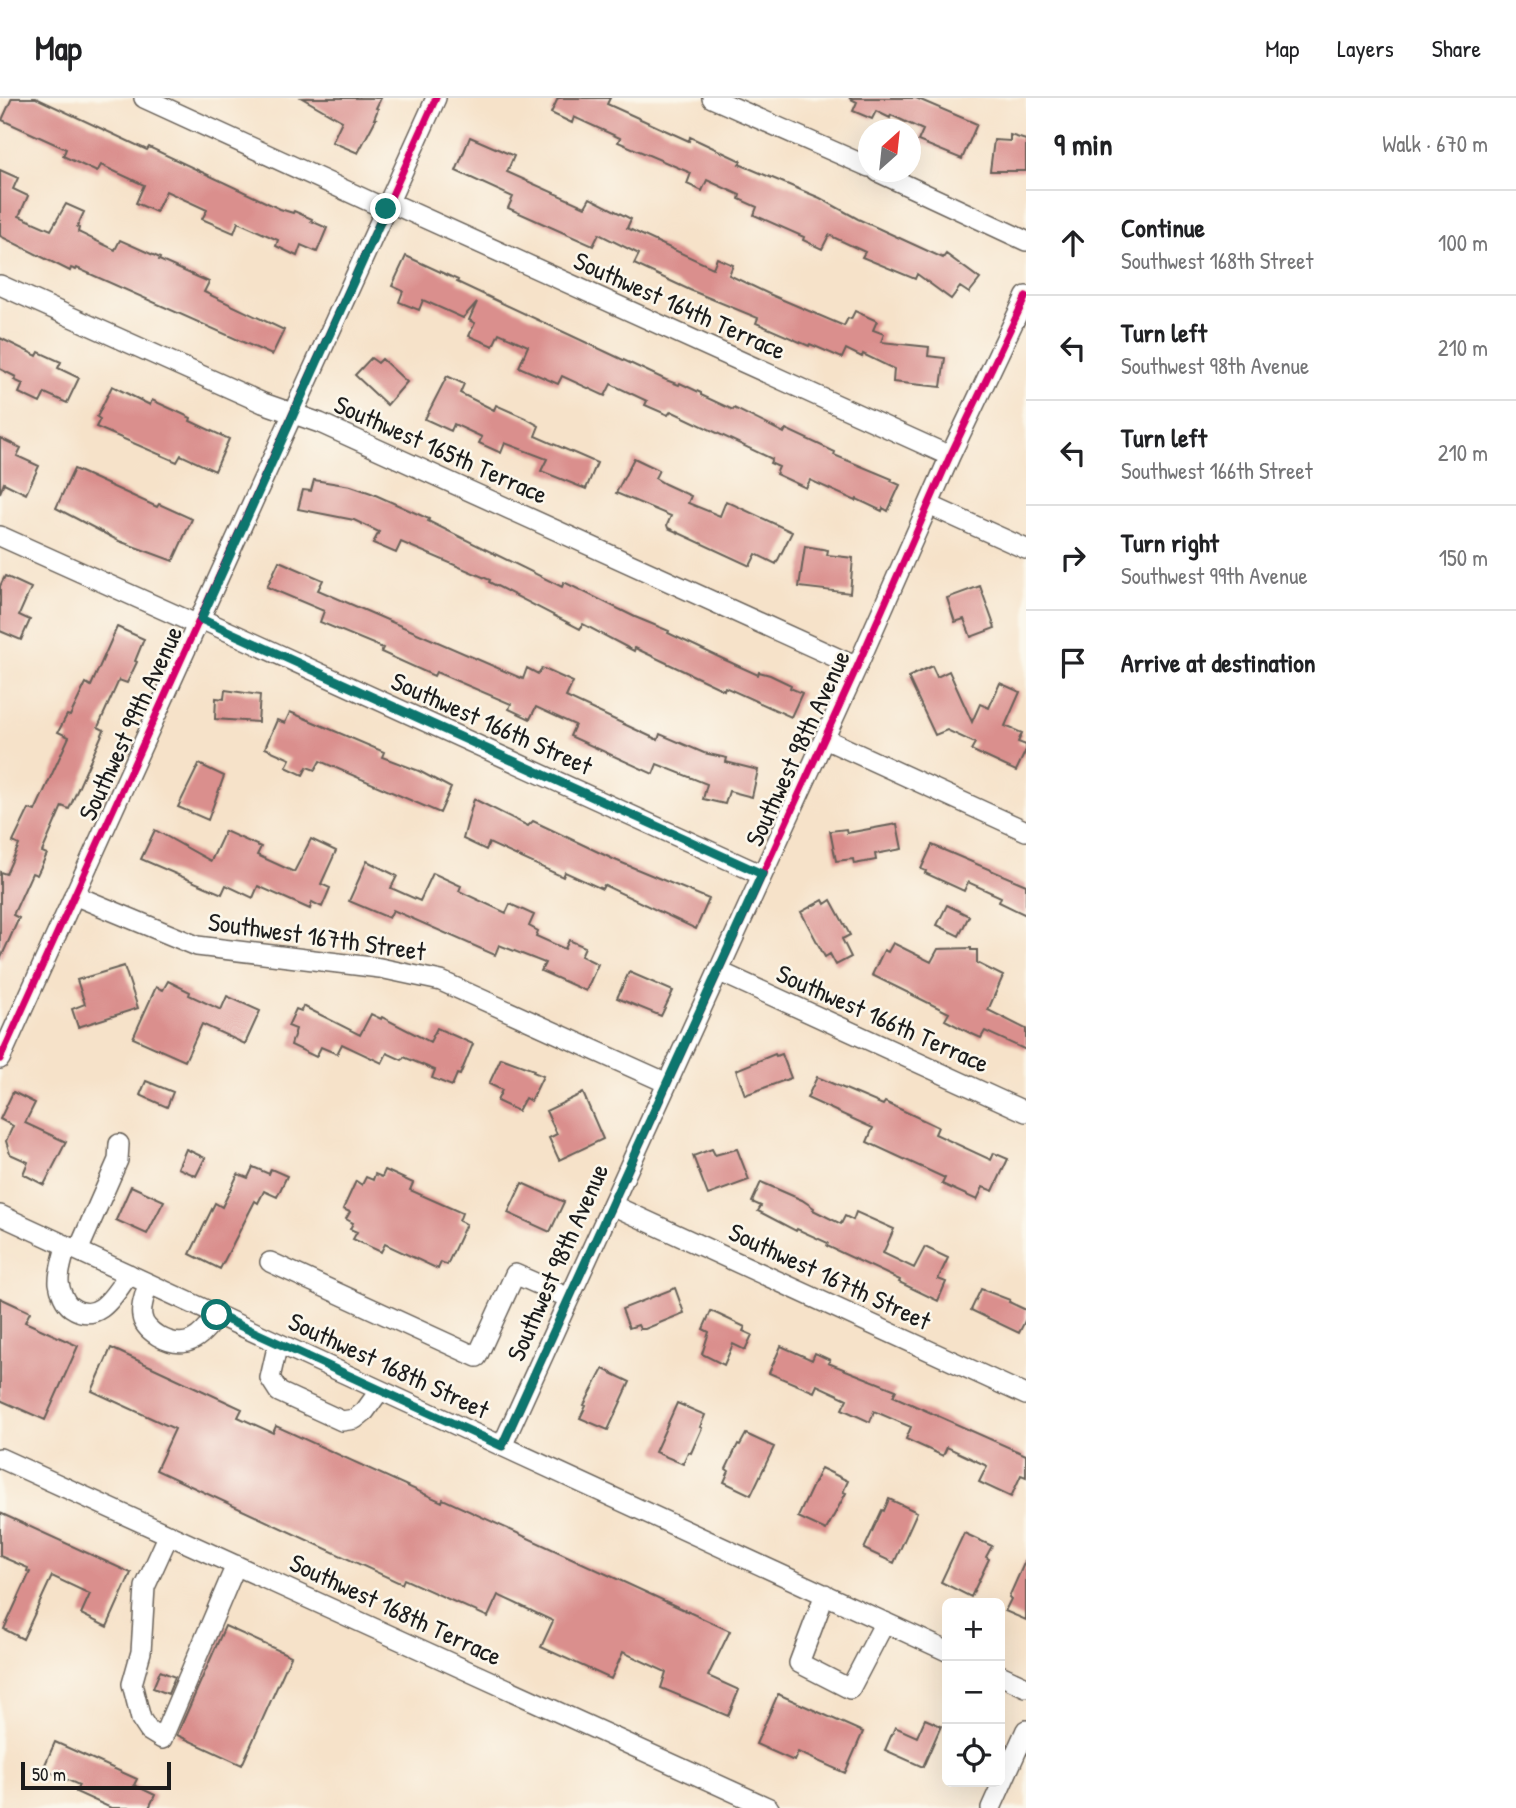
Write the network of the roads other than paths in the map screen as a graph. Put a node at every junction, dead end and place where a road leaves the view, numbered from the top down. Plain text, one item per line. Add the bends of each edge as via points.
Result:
1 (144, 98) edge
2 (436, 98) edge
3 (712, 98) edge
4 (181, 106) edge
5 (858, 162) edge
6 (899, 182) edge
7 (387, 206) junction
8 (1026, 241) edge
9 (0, 285) edge
10 (1026, 296) edge
11 (294, 414) junction
12 (950, 456) junction
13 (929, 505) junction
14 (0, 536) edge
15 (1026, 549) edge
16 (200, 622) junction
17 (857, 667) junction
18 (825, 739) junction
19 (1026, 831) edge
20 (762, 874) junction
21 (74, 895) junction
22 (718, 971) junction
23 (0, 1059) edge
24 (667, 1083) junction
25 (1026, 1112) edge
26 (120, 1144) dead end
27 (612, 1206) junction
28 (0, 1215) edge
29 (72, 1248) junction
30 (270, 1262) dead end
31 (128, 1274) junction
32 (148, 1283) junction
33 (569, 1298) junction
34 (217, 1315) junction
35 (278, 1343) junction
36 (380, 1390) junction
37 (1026, 1395) edge
38 (502, 1446) junction
39 (0, 1458) edge
40 (169, 1534) junction
41 (236, 1565) junction
42 (825, 1594) junction
43 (885, 1622) junction
44 (942, 1649) edge
45 (1005, 1677) edge
46 (1026, 1687) edge
47 (1026, 1730) edge
48 (769, 1808) edge
49 (991, 1808) edge

1 - 4 street, Southwest 164th Terrace
2 - 7 street, Southwest 99th Avenue
3 - 5 street
4 - 7 street, Southwest 164th Terrace
6 - 8 street
7 - 11 street, Southwest 99th Avenue
7 - 12 street, Southwest 164th Terrace
9 - 11 street, Southwest 165th Terrace
10 - 12 street, Southwest 98th Avenue
11 - 16 street, Southwest 99th Avenue
11 - 17 street, Southwest 165th Terrace
12 - 13 street, Southwest 98th Avenue
13 - 15 street
13 - 17 street, Southwest 98th Avenue
14 - 16 street, Southwest 166th Street
16 - 20 street, Southwest 166th Street
16 - 21 street, Southwest 99th Avenue
17 - 18 street, Southwest 98th Avenue
18 - 19 street
18 - 20 street, Southwest 98th Avenue
20 - 22 street, Southwest 98th Avenue
21 - 23 street, Southwest 99th Avenue
21 - 24 street, Southwest 167th Street via 197,946 380,968 441,981
22 - 24 street, Southwest 98th Avenue
22 - 25 street, Southwest 166th Terrace
24 - 27 street, Southwest 98th Avenue
26 - 29 street via 118,1160
27 - 33 street, Southwest 98th Avenue
27 - 37 street, Southwest 167th Street
28 - 29 street, Southwest 168th Street
29 - 31 street, Southwest 168th Street
29 - 31 street via 59,1283 67,1304 77,1311 100,1310
30 - 33 street via 477,1357 515,1274
31 - 32 street, Southwest 168th Street
32 - 34 street, Southwest 168th Street
32 - 34 street via 141,1313 145,1325 167,1341 182,1345 196,1339
33 - 38 street, Southwest 98th Avenue
34 - 35 street, Southwest 168th Street
35 - 36 street, Southwest 168th Street
35 - 36 street via 270,1378 279,1392 342,1421 365,1411
36 - 38 street, Southwest 168th Street
38 - 42 street, Southwest 168th Street
39 - 40 street, Southwest 168th Terrace
40 - 41 street, Southwest 168th Terrace
40 - 41 street via 145,1587 141,1652 132,1684 141,1719 162,1739
41 - 48 street, Southwest 168th Terrace
42 - 43 street, Southwest 168th Street
42 - 43 street via 799,1663 850,1689
43 - 44 street, Southwest 168th Street
45 - 46 street
47 - 49 street

